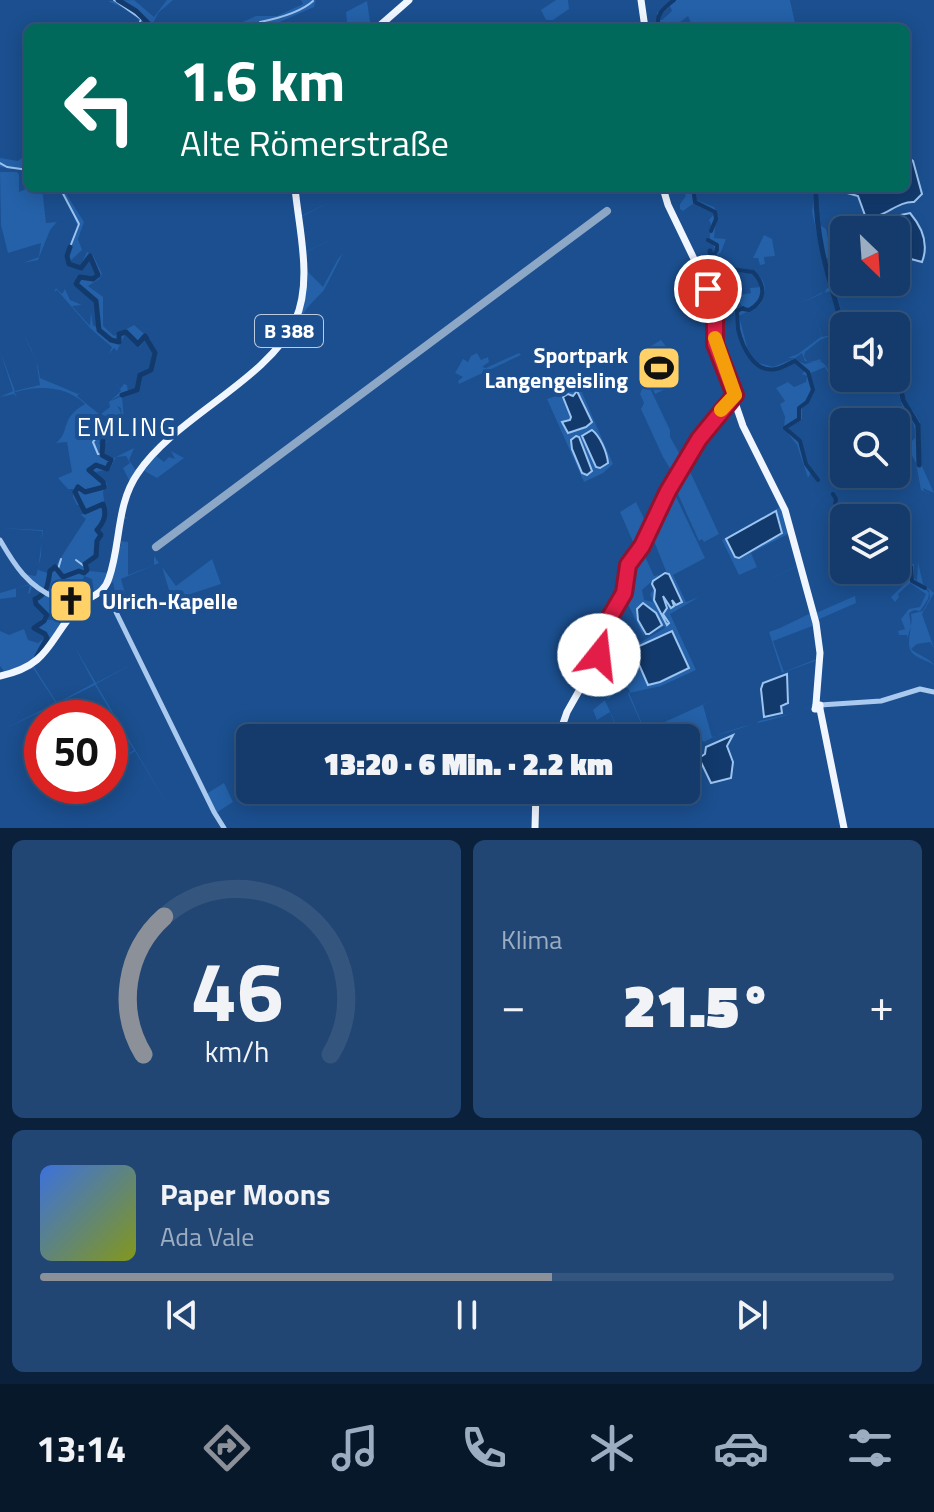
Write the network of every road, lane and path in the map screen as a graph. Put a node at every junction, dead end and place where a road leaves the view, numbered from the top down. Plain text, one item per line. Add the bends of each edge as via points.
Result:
1 (409, 0) edge
2 (641, 0) edge
3 (382, 24) edge
4 (644, 24) edge
5 (295, 192) edge
6 (664, 192) edge
7 (735, 395) junction
8 (0, 540) edge
9 (102, 591) junction
10 (80, 605) junction
11 (0, 676) edge
12 (934, 692) edge
13 (819, 707) junction
14 (562, 724) edge
15 (536, 804) edge
16 (224, 828) edge
17 (535, 828) edge
18 (844, 828) edge

1 - 3 main road
2 - 4 main road
5 - 9 main road, B 388 via 304,282 294,322 267,357 138,472 124,503 110,577
6 - 7 main road via 709,290 715,344
7 - 13 main road via 743,426 783,504 815,615
7 - 14 main road via 699,439 628,565 624,593 610,617 597,660
8 - 10 street via 20,573 46,592
9 - 10 main road
9 - 16 street
10 - 11 main road via 36,662
12 - 13 street via 920,689 881,701
13 - 18 main road
15 - 17 main road

